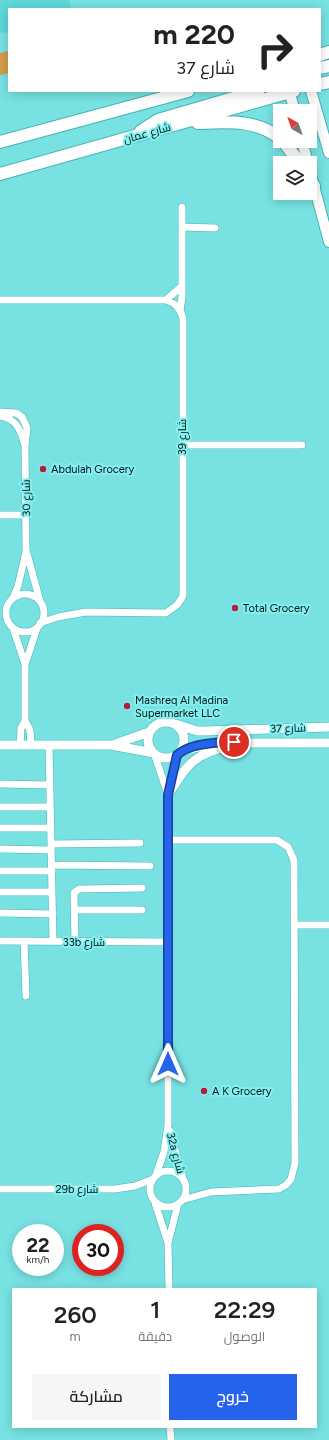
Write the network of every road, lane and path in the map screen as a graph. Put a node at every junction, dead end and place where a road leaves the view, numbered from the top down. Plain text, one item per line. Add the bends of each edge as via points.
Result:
1 (184, 92) edge
2 (255, 92) edge
3 (288, 92) edge
4 (291, 92) edge
5 (311, 92) edge
6 (294, 104) edge
7 (181, 123) junction
8 (273, 134) edge
9 (135, 136) junction
10 (0, 142) edge
11 (329, 153) edge
12 (0, 174) edge
13 (317, 200) edge
14 (182, 207) dead end
15 (182, 227) junction
16 (215, 228) dead end
17 (329, 242) edge
18 (182, 286) junction
19 (0, 300) edge
20 (166, 300) junction
21 (180, 310) junction
22 (0, 412) edge
23 (0, 416) edge
24 (182, 444) junction
25 (302, 445) dead end
26 (25, 447) junction
27 (0, 515) edge
28 (26, 515) junction
29 (26, 550) junction
30 (11, 600) junction
31 (40, 601) junction
32 (0, 605) edge
33 (38, 625) junction
34 (13, 628) junction
35 (25, 665) junction
36 (24, 721) junction
37 (176, 724) junction
38 (329, 727) edge
39 (150, 732) junction
40 (243, 743) junction
41 (329, 743) edge
42 (0, 745) edge
43 (20, 745) junction
44 (31, 745) junction
45 (49, 745) junction
46 (111, 745) junction
47 (154, 753) junction
48 (179, 753) junction
49 (0, 784) edge
50 (50, 785) junction
51 (168, 795) junction
52 (0, 806) edge
53 (50, 808) junction
54 (0, 828) edge
55 (51, 828) junction
56 (168, 840) junction
57 (140, 843) dead end
58 (51, 847) junction
59 (0, 849) edge
60 (150, 866) dead end
61 (52, 868) junction
62 (0, 871) edge
63 (142, 888) dead end
64 (0, 892) edge
65 (52, 892) junction
66 (74, 910) junction
67 (142, 910) dead end
68 (0, 913) edge
69 (53, 914) junction
70 (294, 925) junction
71 (329, 925) edge
72 (0, 941) edge
73 (24, 941) junction
74 (53, 941) junction
75 (74, 942) junction
76 (168, 942) junction
77 (26, 996) dead end
78 (168, 1125) junction
79 (154, 1177) junction
80 (183, 1180) junction
81 (0, 1189) edge
82 (180, 1202) junction
83 (155, 1203) junction
84 (168, 1243) junction
85 (168, 1288) edge
86 (170, 1428) edge
87 (170, 1440) edge

1 - 10 main road
2 - 9 main road via 158,120
3 - 7 main road, شارع عمان
4 - 6 main road
5 - 11 main road
7 - 8 main road via 246,123
7 - 9 main road, شارع عمان
9 - 12 main road, شارع عمان
13 - 17 main road
14 - 15 street, شارع 39
15 - 16 street
15 - 18 street, شارع 39
18 - 20 street
18 - 21 street, شارع 39
19 - 20 street
20 - 21 street
21 - 24 street, شارع 39 via 183,319
22 - 26 street, شارع 30 via 16,413 24,421 28,431
23 - 26 street, شارع 30 via 10,418 16,423
24 - 25 street
24 - 33 street, شارع 39 via 183,596 177,605 166,613 86,612 58,617
26 - 28 street, شارع 30
27 - 28 street
28 - 29 street, شارع 30
29 - 30 street, شارع 30 via 18,586
29 - 31 street, شارع 30
30 - 31 street via 24,594
30 - 32 street
30 - 34 street via 6,613
31 - 33 street via 44,612
33 - 34 street via 27,632
33 - 35 street
34 - 35 street
35 - 36 street
36 - 43 street
36 - 44 street via 30,730
37 - 38 street, شارع 37 via 197,731
37 - 39 street via 161,722
37 - 48 street via 185,737 184,747
39 - 46 street
39 - 47 street via 148,743
40 - 41 street, شارع 37
40 - 48 street, شارع 37 via 207,744
40 - 51 street via 198,756 185,768
42 - 43 street
43 - 44 street
44 - 45 street
45 - 46 street
45 - 50 street
46 - 47 street
47 - 48 street via 167,758
47 - 51 street, 32a شارع
48 - 51 street, 32a شارع
49 - 50 street
50 - 53 street
51 - 56 street, 32a شارع
52 - 53 street
53 - 55 street
54 - 55 street
55 - 58 street
56 - 70 street via 277,840 285,844 294,860
56 - 76 street, 32a شارع
57 - 58 street
58 - 59 street
58 - 61 street
60 - 61 street
61 - 62 street
61 - 65 street
63 - 66 street via 79,889 74,893
64 - 65 street
65 - 69 street
66 - 67 street
66 - 75 street
68 - 69 street
69 - 74 street
70 - 71 street
70 - 82 street via 296,1163 293,1175 286,1185 274,1190 211,1192
72 - 73 street, 33b شارع
73 - 74 street, 33b شارع
73 - 77 street
74 - 75 street, 33b شارع
75 - 76 street, 33b شارع
76 - 78 street, 32a شارع
78 - 79 street, 32a شارع via 164,1152
78 - 80 street, 32a شارع
79 - 80 street via 171,1172
79 - 81 street, 29b شارع via 135,1186 115,1189
79 - 83 street via 149,1189
80 - 82 street via 186,1190
82 - 83 street via 164,1207
82 - 84 street
83 - 84 street
84 - 85 street
86 - 87 street

